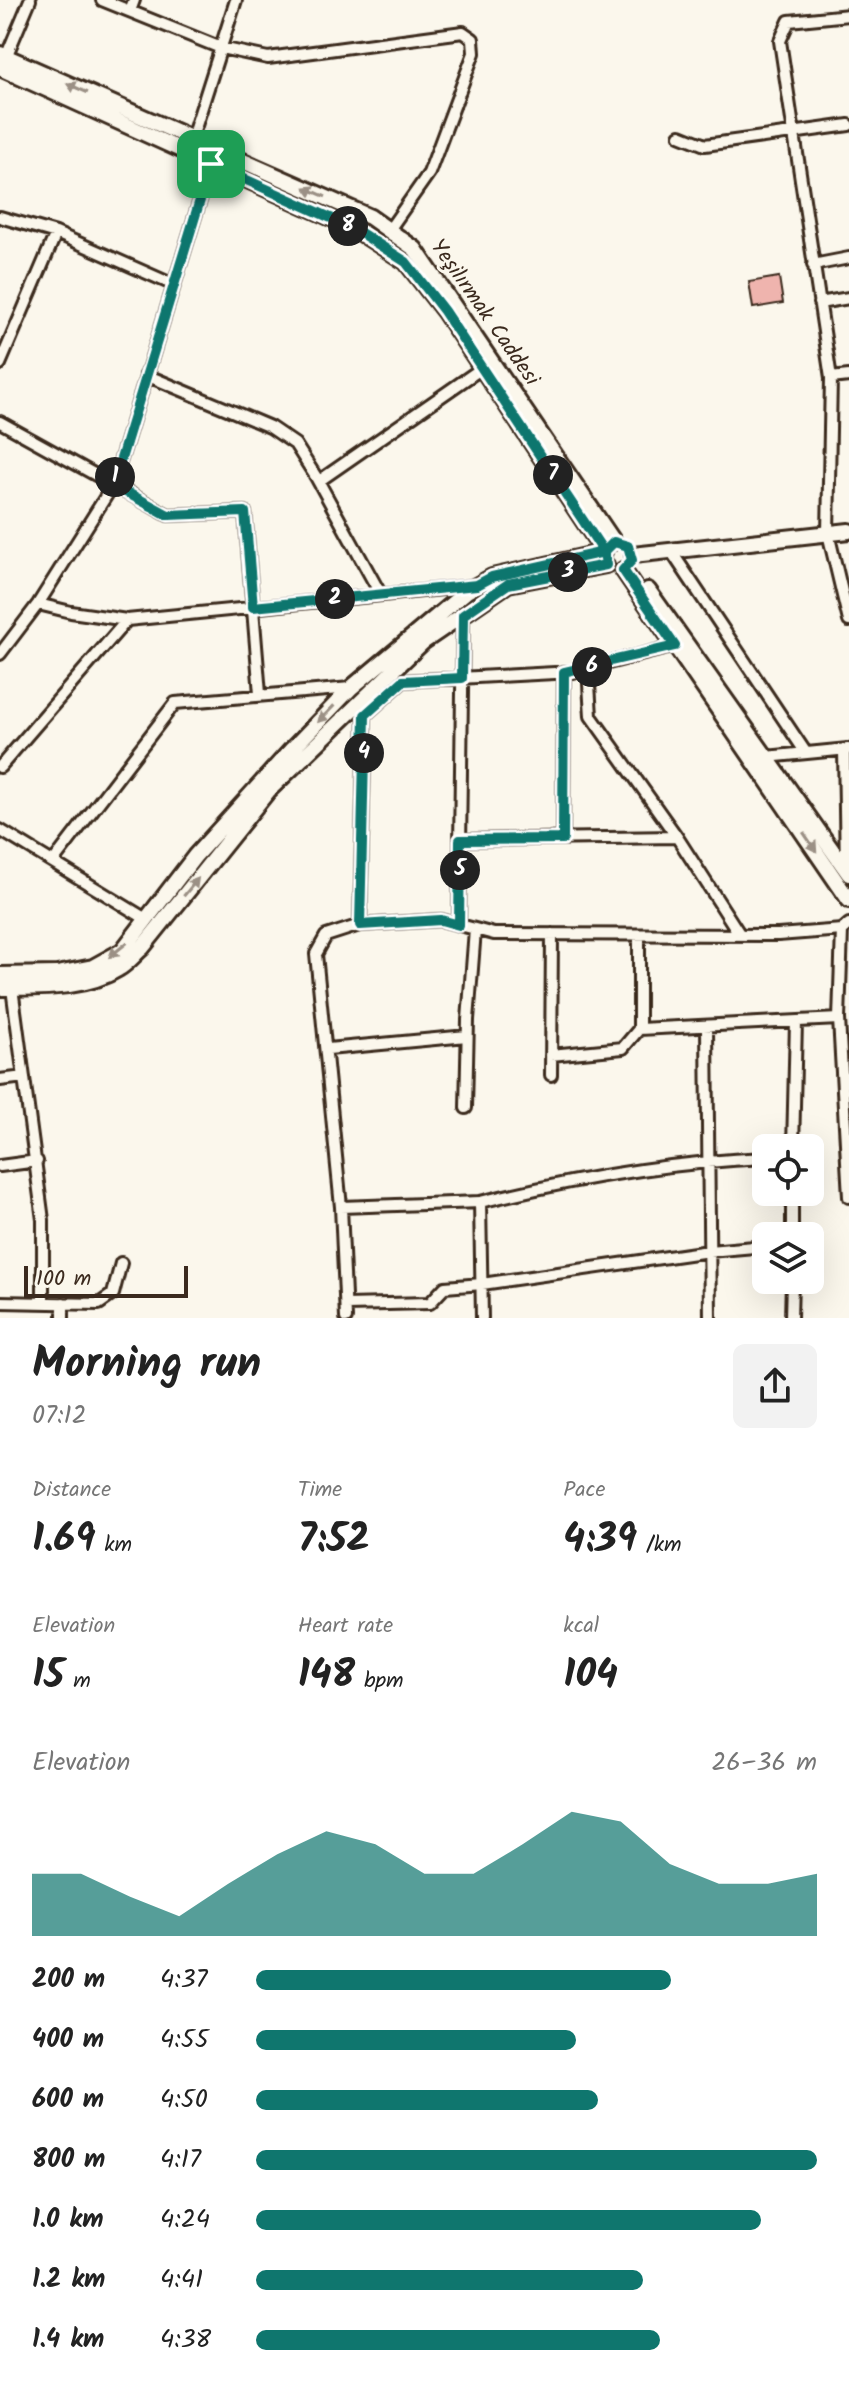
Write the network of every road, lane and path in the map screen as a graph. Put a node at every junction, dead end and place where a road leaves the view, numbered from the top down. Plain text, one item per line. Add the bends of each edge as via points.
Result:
1 (30, 0) edge
2 (102, 0) edge
3 (134, 0) edge
4 (236, 0) edge
5 (130, 11) junction
6 (849, 15) edge
7 (221, 48) junction
8 (2, 59) edge
9 (849, 125) edge
10 (794, 134) junction
11 (680, 135) dead end
12 (192, 138) junction
13 (211, 164) junction
14 (0, 217) edge
15 (389, 230) junction
16 (56, 233) junction
17 (849, 258) edge
18 (813, 265) junction
19 (174, 285) junction
20 (849, 298) edge
21 (819, 303) junction
22 (0, 364) edge
23 (482, 368) junction
24 (146, 375) junction
25 (849, 376) edge
26 (831, 378) junction
27 (0, 422) edge
28 (319, 481) junction
29 (113, 485) junction
30 (849, 531) edge
31 (828, 533) junction
32 (671, 551) junction
33 (608, 553) junction
34 (629, 563) junction
35 (477, 585) junction
36 (381, 595) junction
37 (38, 604) junction
38 (253, 607) junction
39 (463, 615) junction
40 (127, 620) junction
41 (849, 621) edge
42 (675, 646) junction
43 (0, 654) edge
44 (588, 668) junction
45 (564, 672) junction
46 (462, 678) junction
47 (351, 688) junction
48 (260, 694) junction
49 (846, 750) edge
50 (806, 753) junction
51 (766, 757) junction
52 (0, 767) edge
53 (0, 830) edge
54 (677, 837) junction
55 (563, 839) junction
56 (460, 840) junction
57 (848, 849) edge
58 (53, 862) junction
59 (848, 872) edge
60 (849, 900) edge
61 (146, 919) junction
62 (360, 925) junction
63 (459, 925) junction
64 (845, 927) edge
65 (475, 930) junction
66 (552, 934) junction
67 (639, 935) junction
68 (740, 935) junction
69 (0, 975) edge
70 (6, 988) edge
71 (839, 1019) junction
72 (796, 1022) junction
73 (707, 1027) junction
74 (639, 1029) junction
75 (467, 1036) junction
76 (328, 1049) dead end
77 (551, 1055) junction
78 (551, 1075) dead end
79 (24, 1077) junction
80 (0, 1080) edge
81 (466, 1108) dead end
82 (793, 1134) edge
83 (752, 1158) edge
84 (708, 1160) junction
85 (37, 1161) junction
86 (848, 1162) edge
87 (0, 1166) edge
88 (849, 1197) edge
89 (480, 1202) junction
90 (341, 1207) junction
91 (752, 1247) edge
92 (709, 1251) junction
93 (121, 1263) dead end
94 (482, 1284) junction
95 (792, 1294) edge
96 (0, 1302) edge
97 (43, 1303) junction
98 (63, 1303) junction
99 (346, 1305) junction
100 (63, 1318) edge
101 (346, 1318) edge
102 (482, 1318) edge
103 (710, 1318) edge
104 (791, 1318) edge

1 - 8 street
2 - 5 street
3 - 5 street
4 - 7 street
5 - 7 street
6 - 10 street via 789,21 780,41
7 - 12 street
7 - 15 street via 268,58 463,32 473,39 474,53 429,173
12 -> 8 main road, Yeşilırmak Caddesi
8 - 13 main road, Yeşilırmak Caddesi
9 - 10 street
10 - 11 street via 705,145
10 - 18 street
15 -> 12 main road, Yeşilırmak Caddesi
13 - 19 street
13 - 23 main road, Yeşilırmak Caddesi via 353,228 406,262
14 - 16 street
15 - 33 main road, Yeşilırmak Caddesi via 415,249
16 - 19 street
16 - 22 street
17 - 18 street
18 - 21 street
19 - 24 street
20 - 21 street
21 - 26 street
23 - 28 street
23 - 33 main road, Yeşilırmak Caddesi
24 - 28 street via 270,427 295,444
24 - 29 street
25 - 26 street
26 - 31 street
27 - 29 street
28 - 36 street
29 - 37 street
29 - 38 street via 168,515 245,512
30 - 31 main road
31 - 32 main road
31 - 41 street
32 - 34 main road
32 - 50 street
33 - 34 main road via 614,570
33 - 34 main road via 628,546
33 - 35 main road via 492,577
33 - 39 main road via 508,584
34 - 42 main road
34 - 51 main road
35 - 36 street
35 - 47 main road
36 - 38 street
37 - 40 street
37 - 43 street
38 - 40 street
38 - 48 street
39 - 46 street
70 -> 39 main road via 55,987 119,969 142,948 268,791 423,642
40 - 52 street
42 - 44 street
42 -> 60 main road
44 - 45 street
44 - 54 street via 591,716
45 - 46 street
45 - 55 street
46 - 56 street
46 - 62 street via 403,681 365,715
47 - 48 street
47 -> 61 main road via 195,856
48 - 58 street via 175,703
49 - 50 street
49 - 57 street
50 - 51 street
51 - 59 main road
53 - 58 street
54 - 55 street
54 - 68 street
55 - 56 street
56 - 63 street
57 - 59 street
58 - 61 street
61 -> 69 main road via 122,951 93,967
62 - 63 street via 441,920
62 - 90 street via 326,936 316,954
63 - 65 street
64 - 68 street
64 - 71 street
65 - 66 street
65 - 75 street
66 - 67 street
66 - 77 street
67 - 68 street
67 - 74 street
70 - 79 street
71 - 72 street
71 - 86 street
72 - 73 street
72 - 82 street
73 - 74 street
73 - 84 street
74 - 77 street via 623,1048
75 - 76 street
75 - 81 street
77 - 78 street
79 - 80 street
79 - 85 street
83 - 84 street
84 - 89 street
84 - 92 street
85 - 87 street
85 - 97 street
86 - 88 street
89 - 90 street
89 - 94 street
90 - 99 street
91 - 92 street
92 - 94 street
92 - 103 street
93 - 98 street via 113,1294 99,1304
94 - 99 street via 445,1287 430,1303
94 - 102 street
95 - 104 street
96 - 97 street
97 - 98 street
98 - 100 street
99 - 101 street

